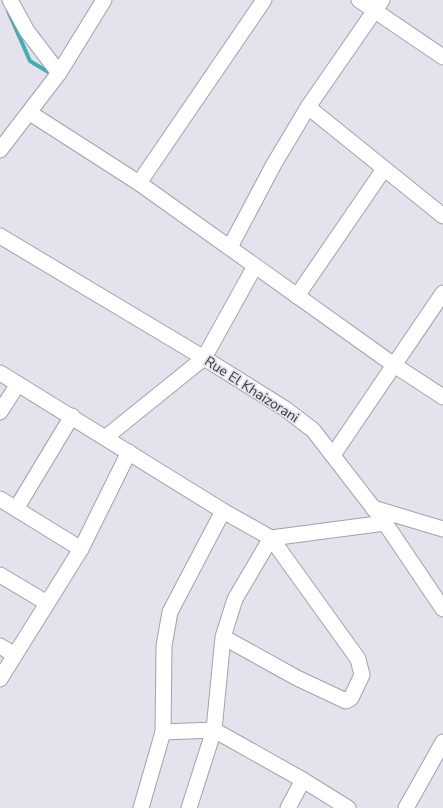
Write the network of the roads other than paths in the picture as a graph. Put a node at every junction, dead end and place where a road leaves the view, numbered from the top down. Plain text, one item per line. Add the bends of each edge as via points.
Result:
1 (10, 0) edge
2 (104, 0) edge
3 (264, 0) edge
4 (359, 0) edge
5 (378, 6) edge
6 (443, 57) edge
7 (59, 73) junction
8 (308, 107) junction
9 (30, 113) junction
10 (0, 150) edge
11 (384, 169) junction
12 (139, 183) junction
13 (443, 216) edge
14 (0, 236) edge
15 (230, 247) junction
16 (256, 266) junction
17 (443, 293) edge
18 (297, 296) junction
19 (204, 358) junction
20 (394, 364) junction
21 (0, 373) edge
22 (18, 384) junction
23 (443, 397) edge
24 (0, 412) edge
25 (72, 416) junction
26 (106, 438) junction
27 (128, 452) junction
28 (333, 455) junction
29 (0, 499) edge
30 (373, 508) junction
31 (16, 509) junction
32 (223, 511) junction
33 (385, 523) junction
34 (443, 529) edge
35 (271, 538) junction
36 (81, 549) junction
37 (0, 575) edge
38 (46, 603) junction
39 (443, 610) edge
40 (223, 637) junction
41 (0, 646) edge
42 (15, 655) junction
43 (0, 679) edge
44 (214, 730) junction
45 (163, 732) junction
46 (443, 742) edge
47 (303, 780) junction
48 (140, 808) edge
49 (190, 808) edge
50 (288, 808) edge
51 (348, 808) edge
52 (406, 808) edge

1 - 7 street via 27,31
2 - 7 street
3 - 12 street
4 - 5 street
5 - 6 street
5 - 8 street
7 - 9 street
8 - 11 street
8 - 15 street
9 - 10 street
9 - 12 street
11 - 13 street
11 - 18 street
12 - 15 street
14 - 19 street, Rue El Khaizorani
15 - 16 street
16 - 18 street
16 - 19 street
17 - 20 street
18 - 20 street
19 - 26 street
19 - 28 street, Rue El Khaizorani via 303,422 313,430
20 - 23 street
20 - 28 street
21 - 22 street
22 - 24 street
22 - 25 street
25 - 26 street
25 - 31 street
26 - 27 street
27 - 32 street
27 - 36 street
28 - 30 street, Rue El Khaizorani
29 - 31 street
30 - 33 street, Rue El Khaizorani
30 - 34 street
31 - 36 street
32 - 35 street
32 - 45 street via 170,612 164,646
33 - 35 street
33 - 39 street, Rue El Khaizorani
35 - 40 street via 235,599
35 - 40 street via 358,659 362,675 351,698 346,701 297,678
36 - 38 street
37 - 38 street
38 - 42 street
40 - 44 street
41 - 42 street
42 - 43 street
44 - 45 street
44 - 47 street
44 - 49 street
45 - 48 street
46 - 52 street
47 - 50 street
47 - 51 street

